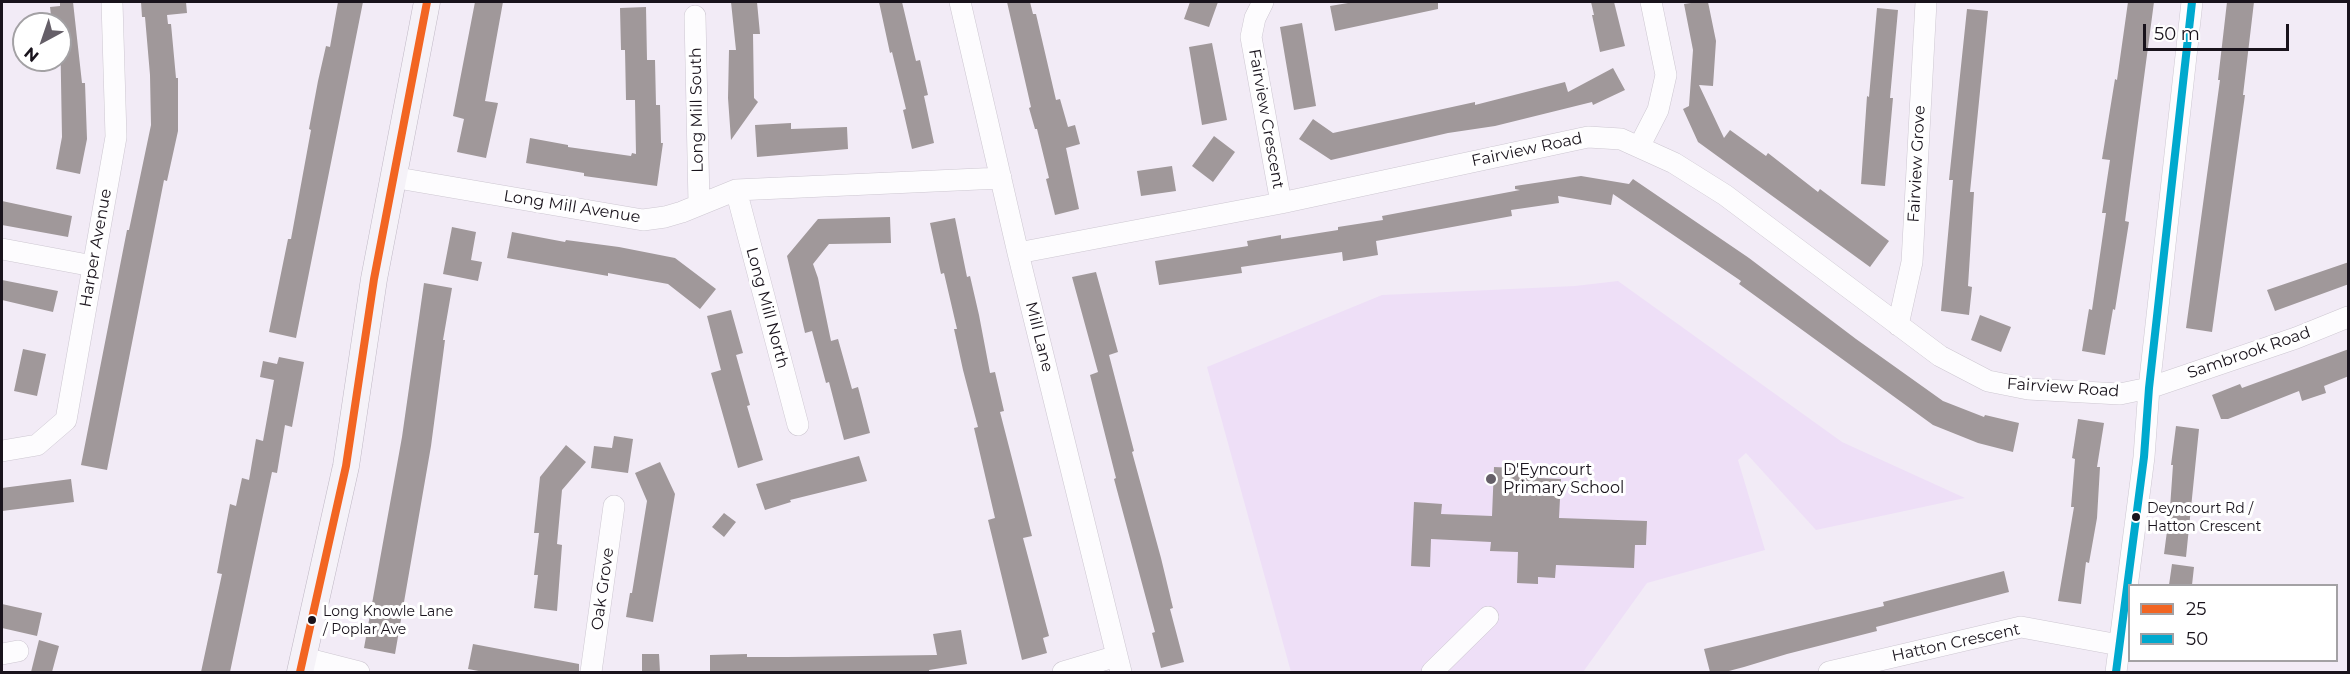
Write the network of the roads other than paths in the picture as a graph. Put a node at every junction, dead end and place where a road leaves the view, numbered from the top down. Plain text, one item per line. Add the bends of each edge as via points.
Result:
1 (112, 2) edge
2 (426, 2) edge
3 (960, 2) edge
4 (1263, 2) edge
5 (1651, 2) edge
6 (1926, 2) edge
7 (2192, 2) edge
8 (695, 16) dead end
9 (1639, 147) junction
10 (392, 177) junction
11 (1001, 178) junction
12 (736, 190) junction
13 (1281, 203) junction
14 (699, 204) junction
15 (2, 249) edge
16 (1018, 254) junction
17 (93, 266) junction
18 (2349, 317) edge
19 (1898, 325) junction
20 (2149, 388) junction
21 (798, 425) dead end
22 (2, 451) edge
23 (614, 506) dead end
24 (1488, 617) dead end
25 (2119, 645) junction
26 (1119, 664) edge
27 (302, 665) edge
28 (359, 672) edge
29 (591, 672) edge
30 (1063, 672) edge
31 (1432, 672) edge
32 (1829, 672) edge
33 (2116, 672) edge

1 - 17 street, Harper Avenue via 116,137
2 - 10 main road
3 - 11 street, Mill Lane
4 - 13 street, Fairview Crescent via 1251,37
5 - 9 street via 1666,75 1658,110
6 - 19 street, Fairview Grove via 1912,262
7 - 20 street
8 - 14 street, Long Mill South
9 - 13 street, Fairview Road via 1621,139 1588,137
9 - 19 street, Fairview Road via 1674,163 1725,195
10 - 14 street, Long Mill Avenue via 643,220 665,217
10 - 27 main road via 346,466
11 - 12 street, Long Mill Avenue
11 - 16 street, Mill Lane
12 - 14 street, Long Mill Avenue
12 - 21 street, Long Mill North
13 - 16 street, Fairview Road
15 - 17 street
16 - 26 street, Mill Lane
17 - 22 street, Harper Avenue via 66,420 37,445
18 - 20 street, Sambrook Road
19 - 20 street, Fairview Road via 1940,356 1988,381 2028,388 2120,394
20 - 25 street via 2144,457
23 - 29 street, Oak Grove
24 - 31 street
25 - 32 street, Hatton Crescent via 2020,627
25 - 33 street
26 - 30 street
27 - 28 street

